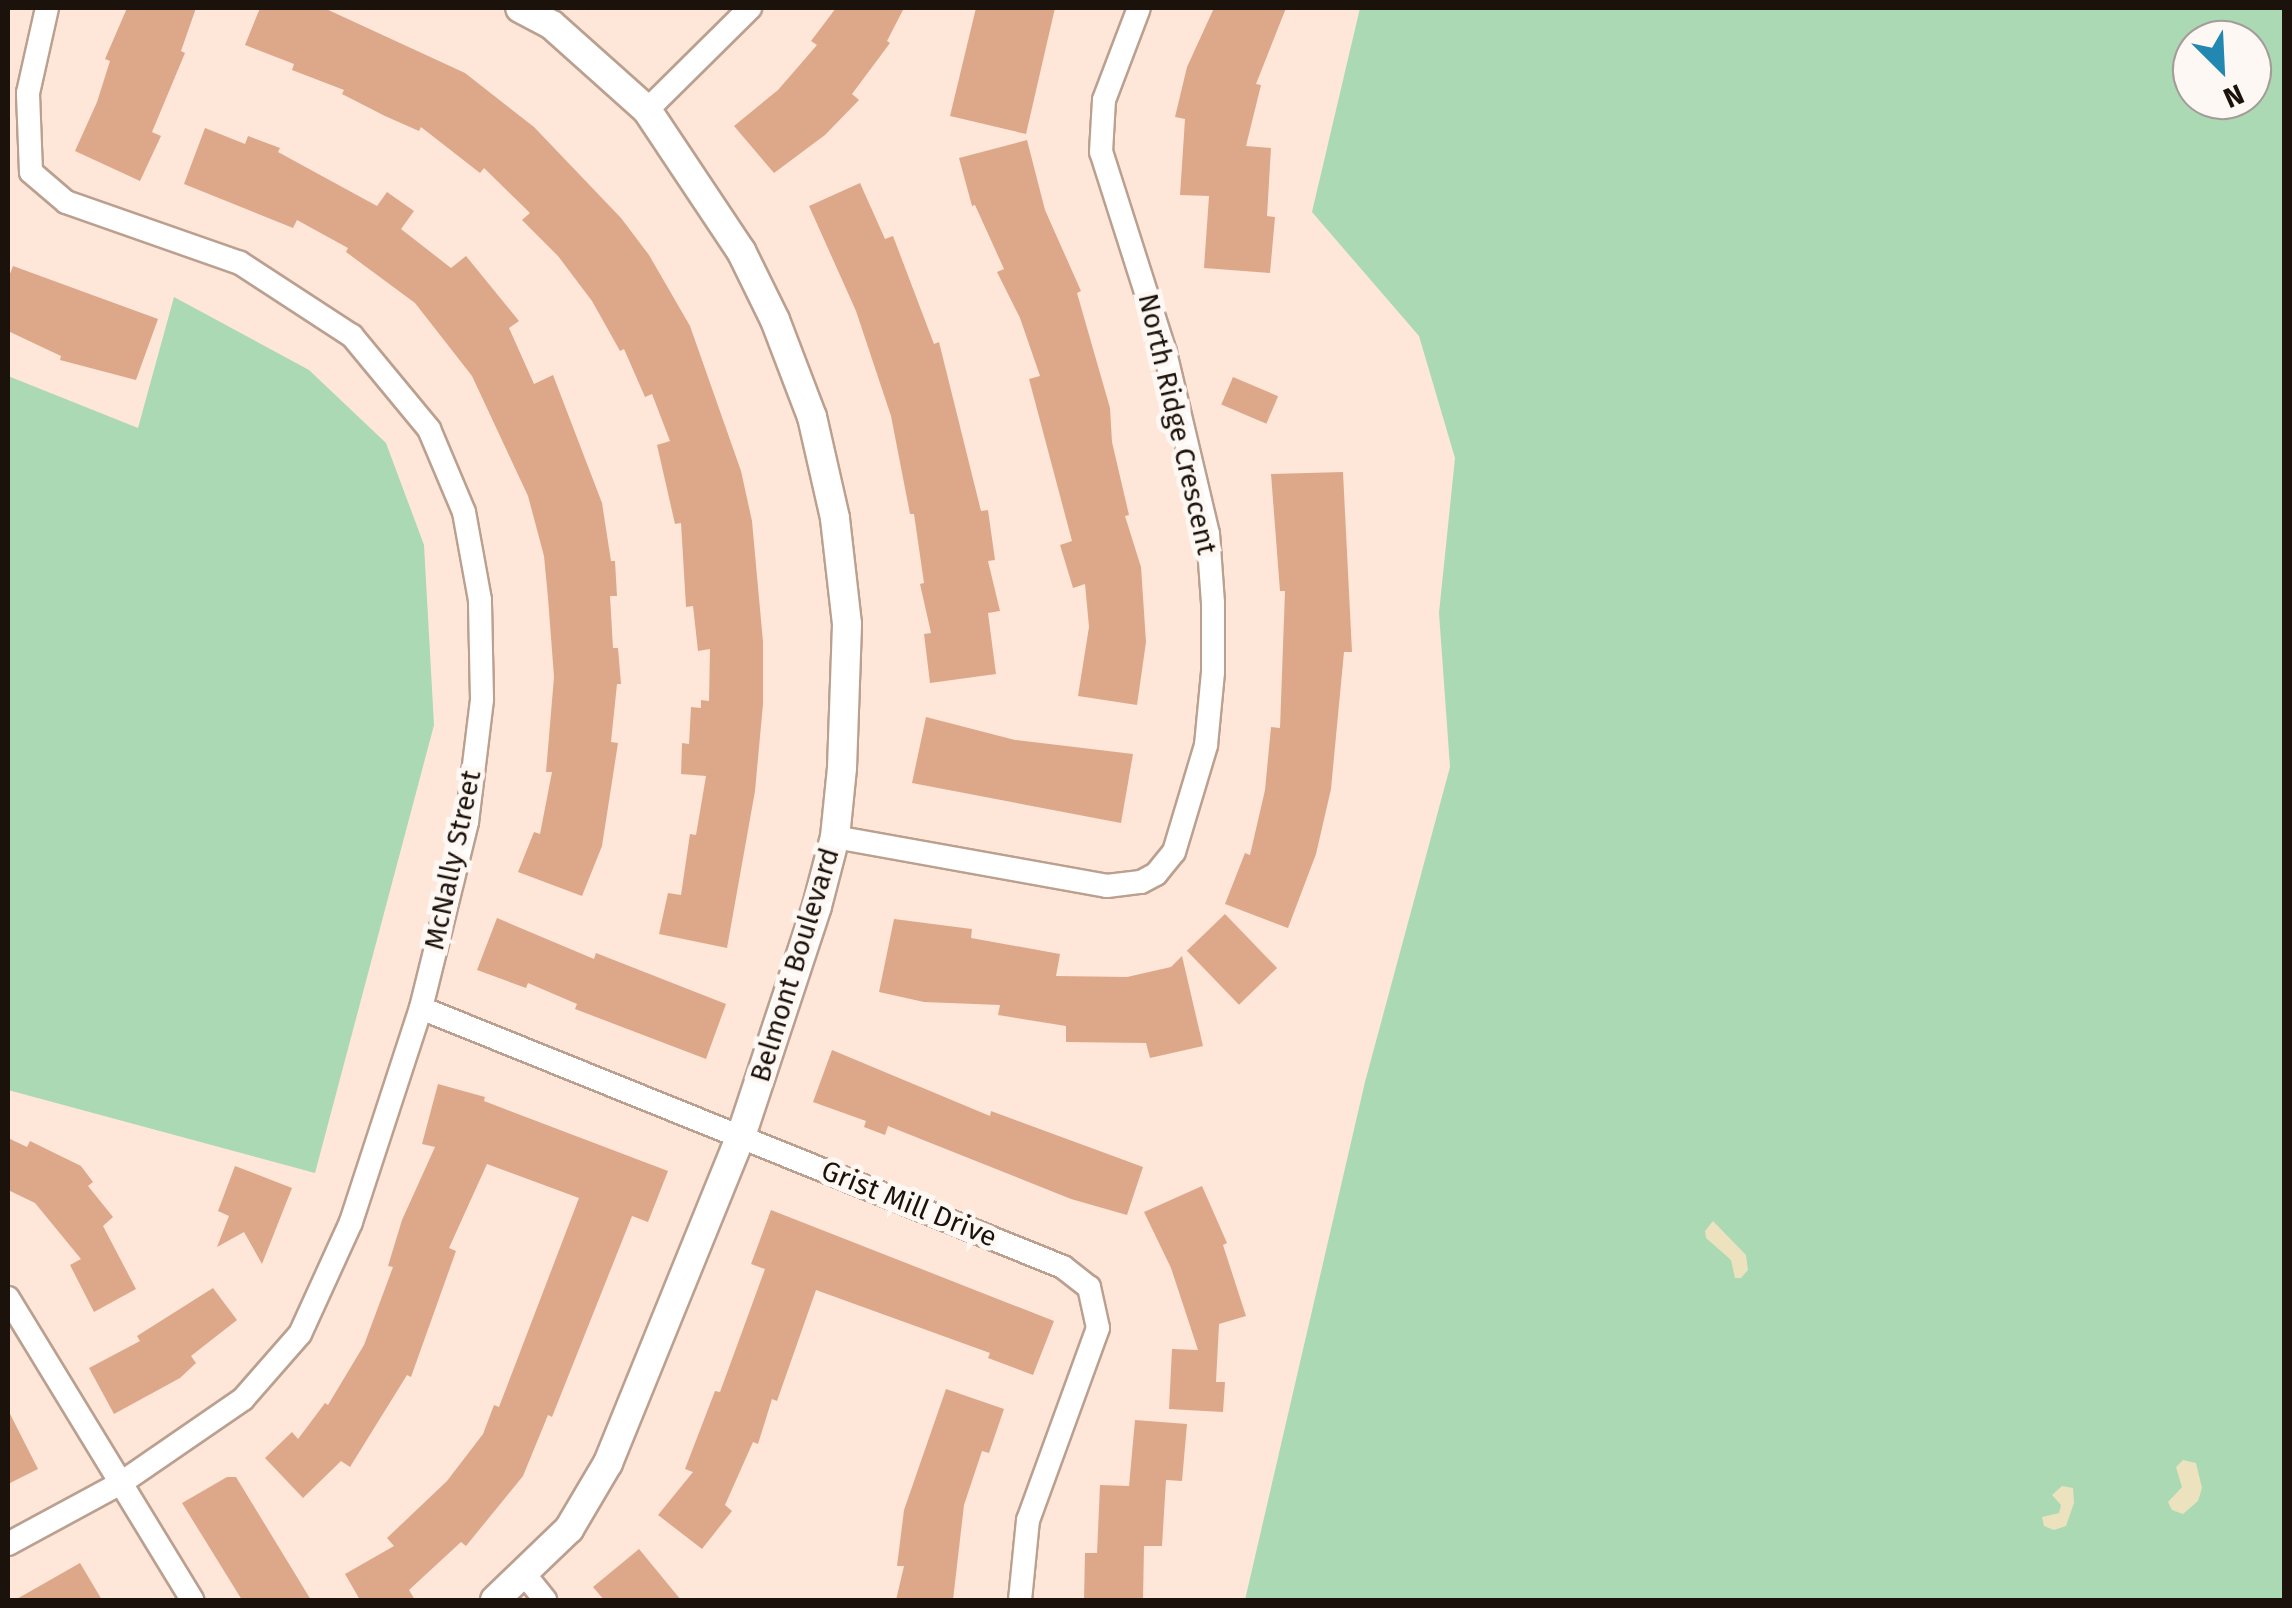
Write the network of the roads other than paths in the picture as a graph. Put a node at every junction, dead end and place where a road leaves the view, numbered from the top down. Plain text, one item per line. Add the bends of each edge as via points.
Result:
1 (47, 8) edge
2 (520, 8) edge
3 (750, 8) edge
4 (1139, 8) edge
5 (647, 110) junction
6 (835, 837) junction
7 (421, 1008) junction
8 (741, 1136) junction
9 (8, 1298) edge
10 (122, 1483) junction
11 (8, 1544) edge
12 (525, 1574) junction
13 (192, 1600) edge
14 (495, 1600) edge
15 (546, 1600) edge
16 (1020, 1600) edge

1 - 7 street, McNally Street via 28,93 30,172 66,202 240,262 352,336 428,429 464,512 480,600 482,699 467,822
2 - 5 street, Belmont Boulevard via 552,25
3 - 5 street
4 - 6 street, North Ridge Crescent via 1104,100 1102,152 1165,352 1208,534 1213,603 1206,746 1174,852 1141,882 1107,886
5 - 6 street, Belmont Boulevard via 741,251 812,417 835,518 847,624
6 - 8 street, Belmont Boulevard
7 - 8 street, Grist Mill Drive
7 - 10 street, McNally Street via 351,1222 300,1334 243,1399
8 - 12 street, Belmont Boulevard via 608,1463 568,1529
8 - 16 street, Grist Mill Drive via 1063,1267 1090,1287 1098,1328 1028,1520
9 - 10 street
10 - 11 street, McNally Street
10 - 13 street
12 - 14 street, Belmont Boulevard
12 - 15 street

